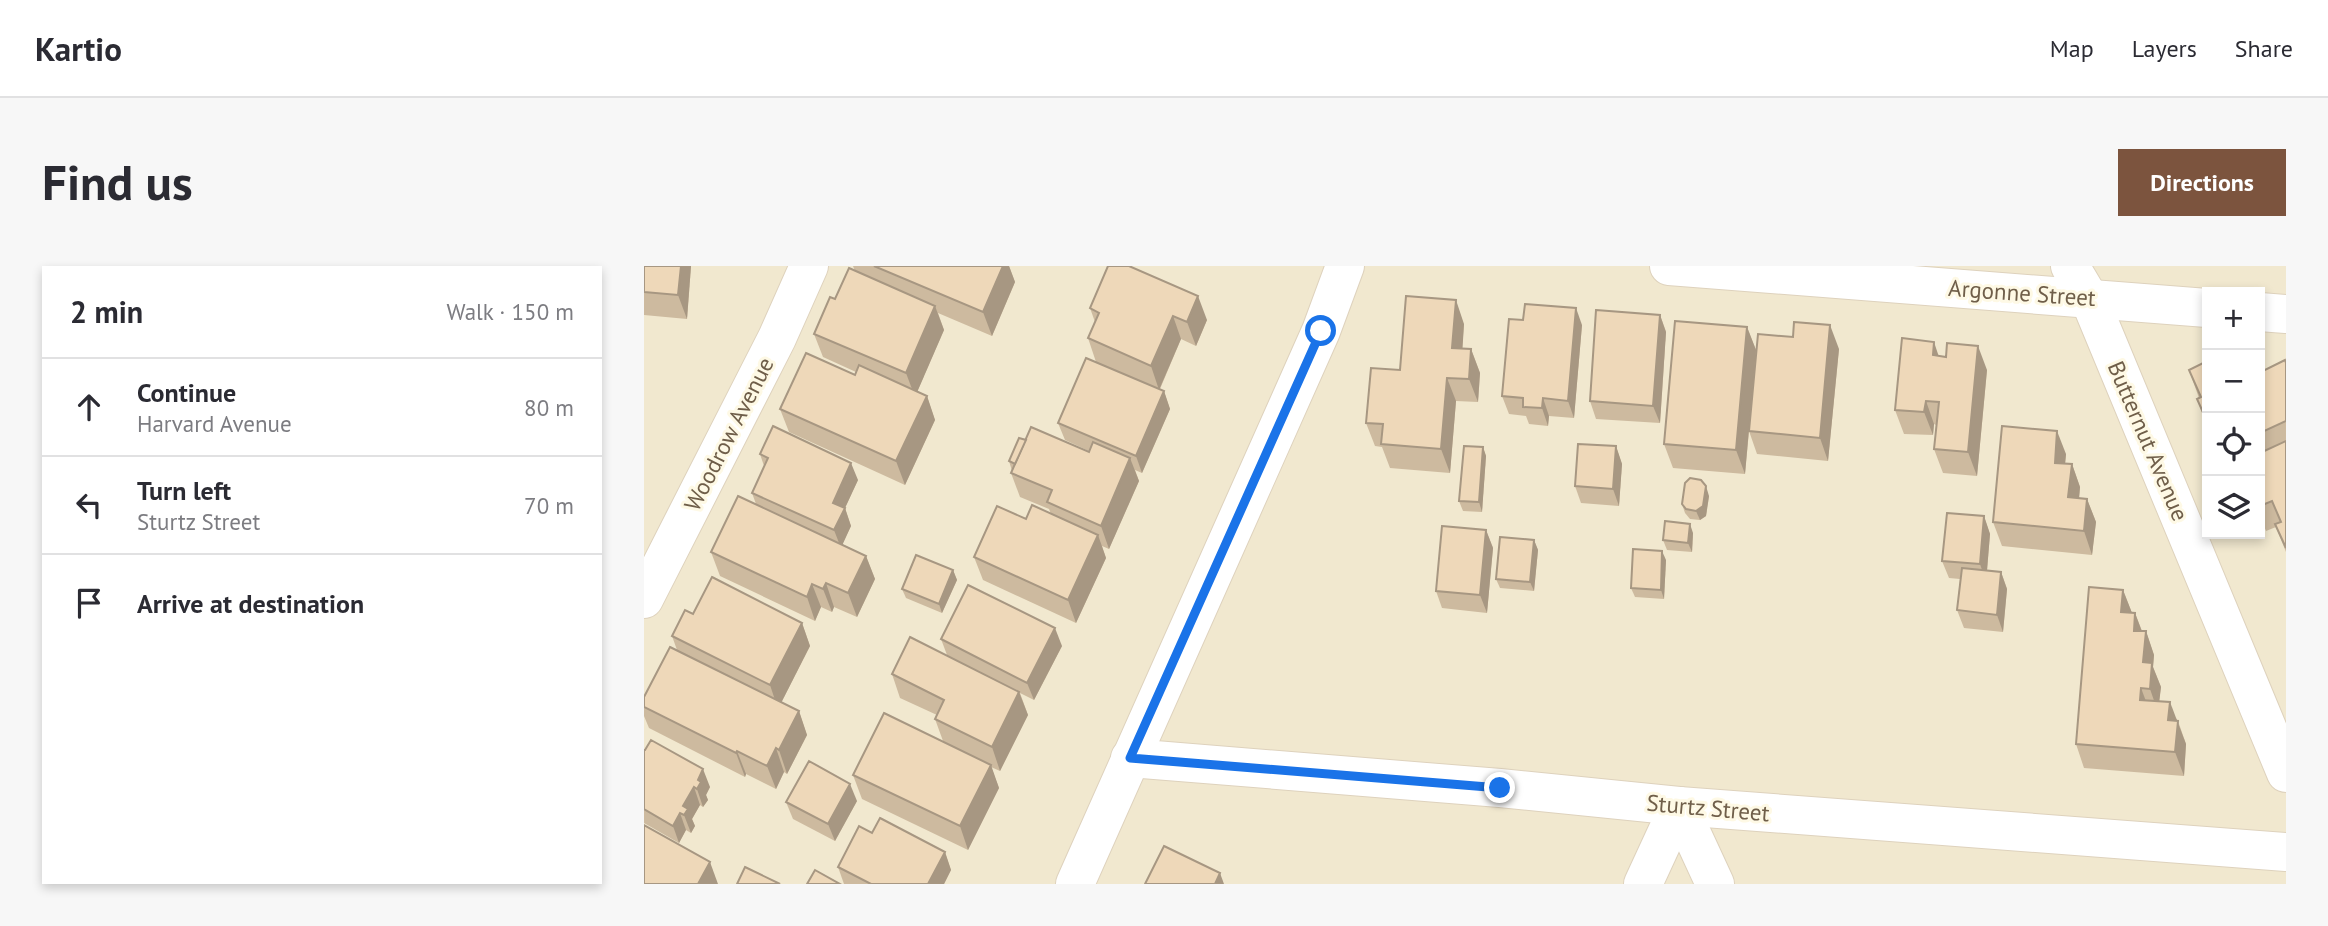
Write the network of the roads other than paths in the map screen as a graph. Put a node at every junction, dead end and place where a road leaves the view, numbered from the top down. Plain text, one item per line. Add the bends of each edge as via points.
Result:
1 (809, 266) edge
2 (1345, 266) edge
3 (1669, 266) edge
4 (2070, 266) edge
5 (2089, 299) junction
6 (2202, 307) edge
7 (2265, 312) edge
8 (2286, 314) edge
9 (644, 599) edge
10 (1130, 758) junction
11 (2286, 773) edge
12 (1679, 806) junction
13 (2286, 852) edge
14 (1075, 884) edge
15 (1643, 884) edge
16 (1715, 884) edge

1 - 9 street, Woodrow Avenue
2 - 10 street via 1321,331
3 - 5 street, Argonne Street
4 - 5 street, Butternut Avenue
5 - 6 street, Argonne Street
5 - 11 street, Butternut Avenue
7 - 8 street
10 - 12 street, Sturtz Street
10 - 14 street
12 - 13 street, Sturtz Street
12 - 15 street
12 - 16 street

